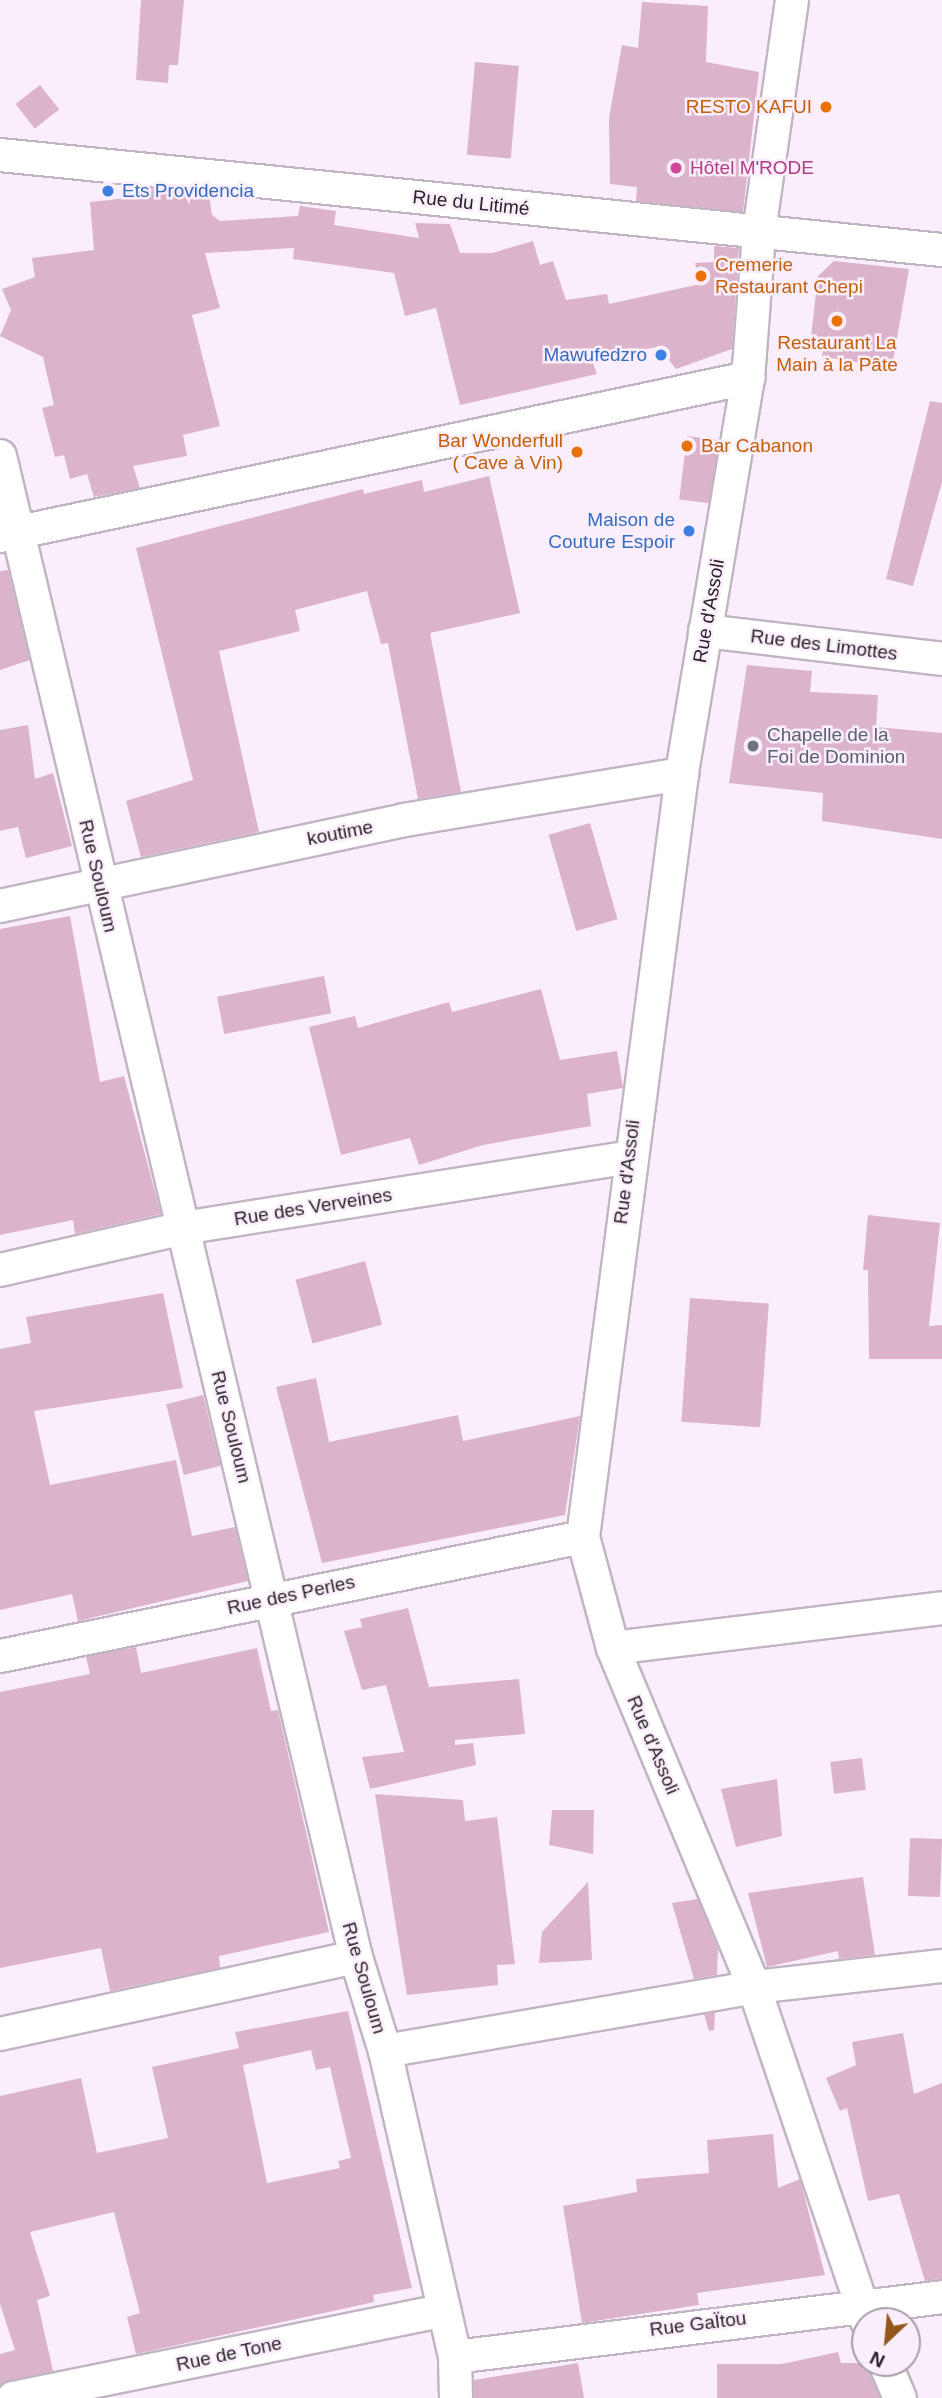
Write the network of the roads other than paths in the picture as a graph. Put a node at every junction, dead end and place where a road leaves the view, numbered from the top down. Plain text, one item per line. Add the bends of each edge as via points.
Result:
1 (792, 0) edge
2 (0, 155) edge
3 (759, 233) junction
4 (942, 250) edge
5 (748, 379) junction
6 (0, 456) edge
7 (8, 534) edge
8 (705, 631) junction
9 (942, 659) edge
10 (682, 774) junction
11 (100, 883) junction
12 (0, 906) edge
13 (629, 1157) junction
14 (183, 1228) junction
15 (0, 1270) edge
16 (583, 1537) junction
17 (274, 1599) junction
18 (942, 1608) edge
19 (612, 1648) junction
20 (0, 1656) edge
21 (356, 1956) junction
22 (942, 1966) edge
23 (754, 1987) junction
24 (0, 2034) edge
25 (385, 2051) junction
26 (942, 2297) edge
27 (862, 2307) edge
28 (893, 2307) edge
29 (444, 2310) junction
30 (851, 2314) edge
31 (455, 2357) junction
32 (891, 2377) edge
33 (13, 2398) edge
34 (456, 2398) edge
35 (900, 2398) edge

1 - 3 street, Rue d'Assoli
2 - 3 street, Rue du Litimé
3 - 4 street, Rue du Litimé
3 - 5 street, Rue d'Assoli
5 - 7 street
5 - 8 street, Rue d'Assoli
6 - 7 street, Rue Souloum
7 - 11 street, Rue Souloum
8 - 9 street, Rue des Limottes
8 - 10 street, Rue d'Assoli
10 - 11 street, koutime via 404,820
10 - 13 street, Rue d'Assoli
11 - 12 street, koutime
11 - 14 street, Rue Souloum
13 - 14 street, Rue des Verveines
13 - 16 street, Rue d'Assoli
14 - 15 street, Rue des Verveines
14 - 17 street, Rue Souloum
16 - 17 street, Rue des Perles
16 - 19 street, Rue d'Assoli
17 - 20 street, Rue des Perles
17 - 21 street, Rue Souloum
18 - 19 street
19 - 23 street, Rue d'Assoli
21 - 24 street
21 - 25 street, Rue Souloum
22 - 23 street
23 - 25 street
23 - 27 street, Rue d'Assoli
25 - 29 street, Rue Souloum
26 - 28 street, Rue GaÏtou
29 - 31 street, Rue Souloum
29 - 33 street, Rue de Tone
30 - 31 street, Rue GaÏtou
31 - 34 street, Rue Souloum
32 - 35 street

